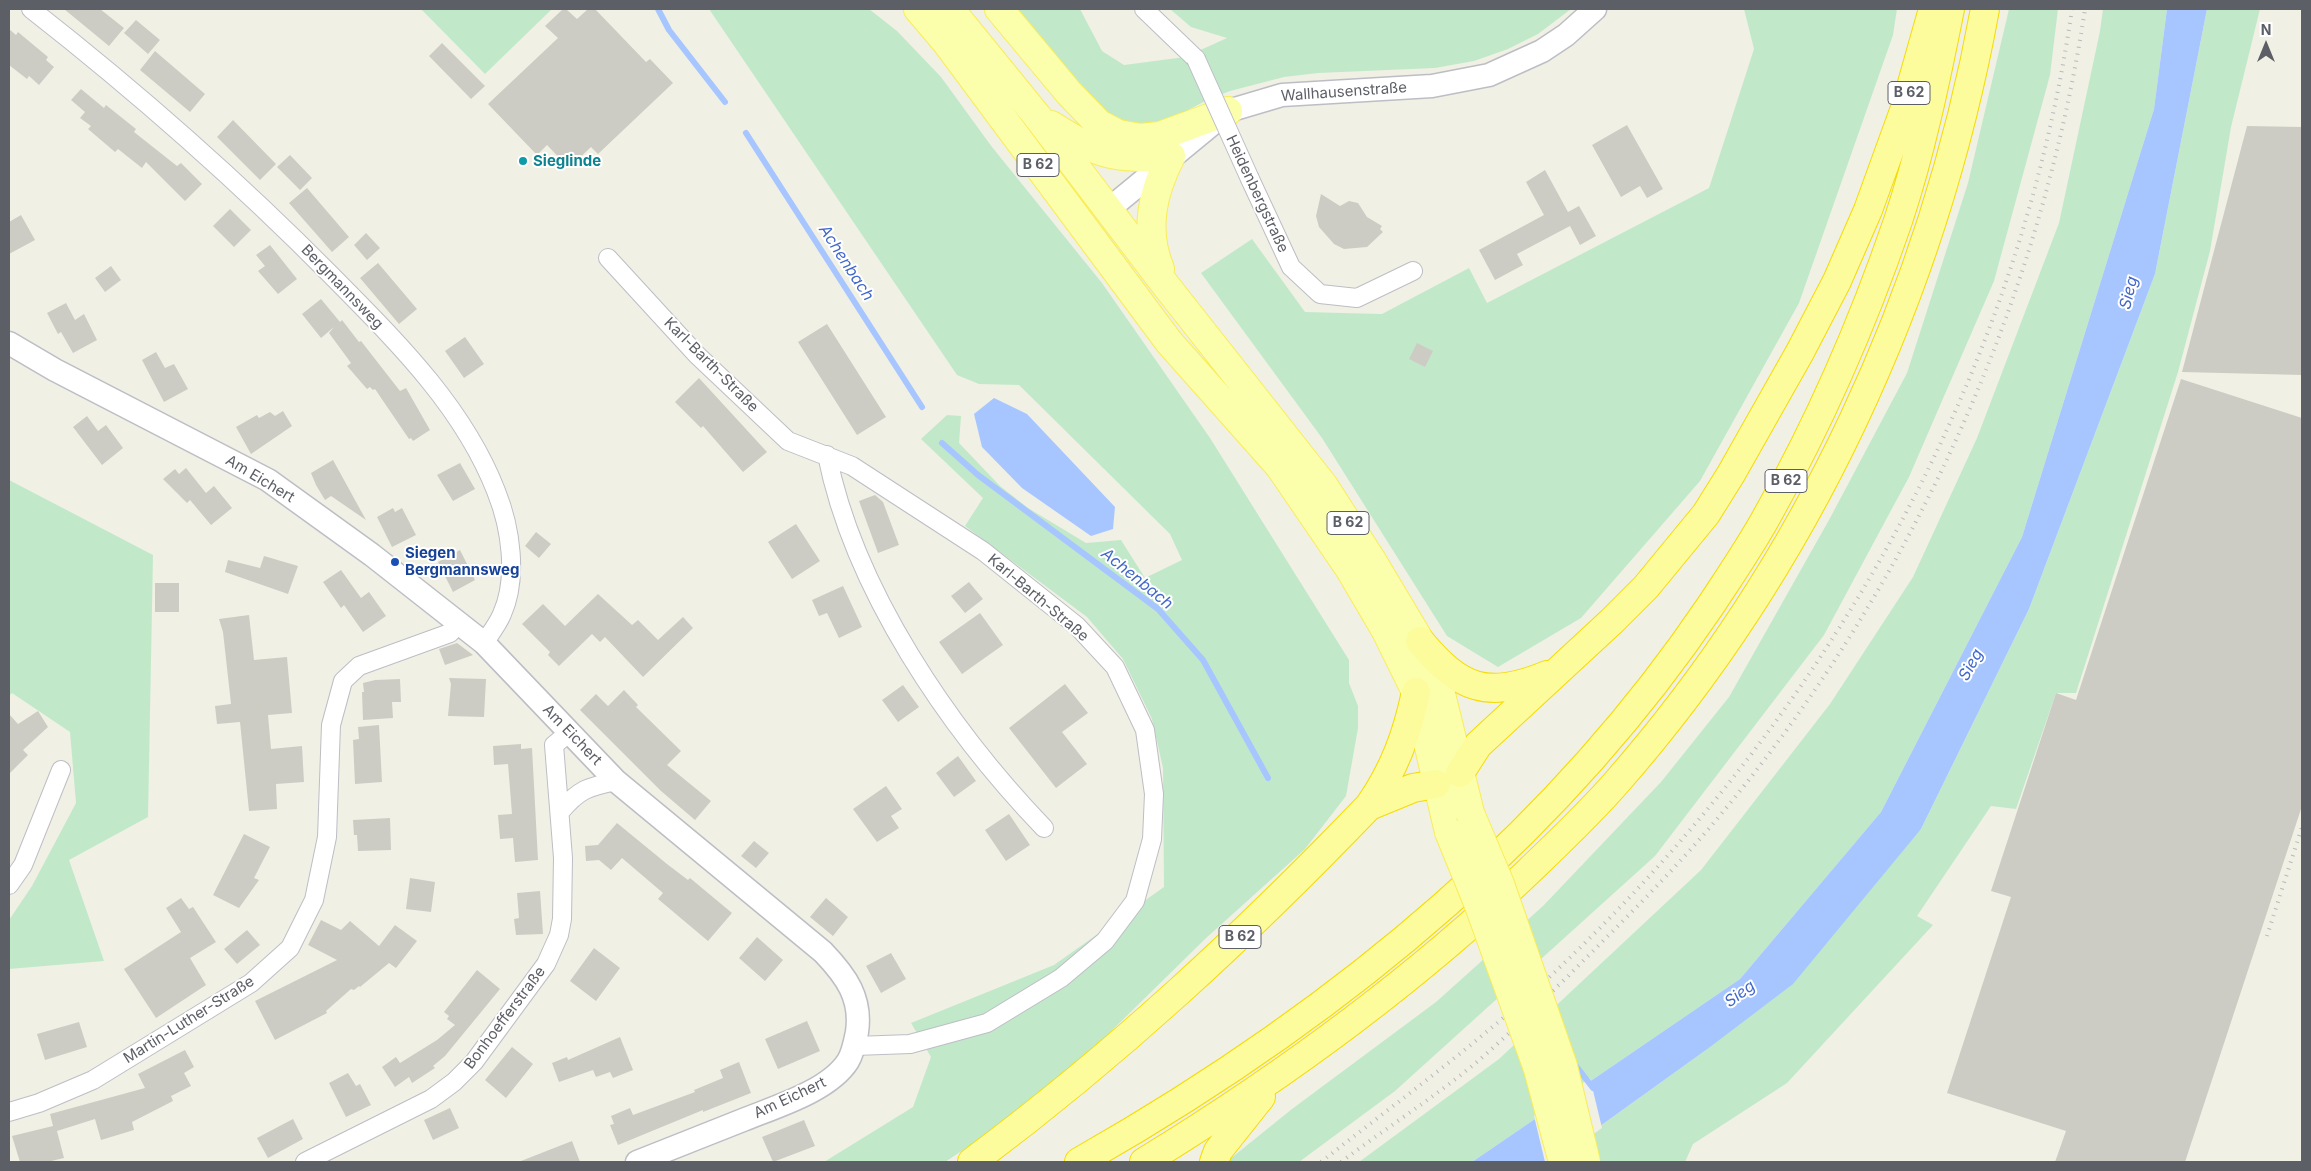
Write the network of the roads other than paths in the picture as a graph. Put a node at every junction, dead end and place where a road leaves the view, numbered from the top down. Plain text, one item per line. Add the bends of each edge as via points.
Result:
1 (31, 9) edge
2 (905, 9) edge
3 (999, 9) edge
4 (1144, 9) edge
5 (1595, 9) edge
6 (1933, 9) edge
7 (1950, 9) edge
8 (1985, 9) edge
9 (933, 14) edge
10 (1228, 111) junction
11 (1037, 116) junction
12 (1172, 156) junction
13 (1109, 209) junction
14 (1085, 228) junction
15 (608, 258) dead end
16 (1413, 271) dead end
17 (1167, 287) junction
18 (9, 343) edge
19 (827, 455) junction
20 (460, 622) junction
21 (1420, 641) junction
22 (484, 643) junction
23 (1558, 671) junction
24 (1416, 692) junction
25 (570, 732) junction
26 (60, 770) dead end
27 (1448, 778) junction
28 (616, 781) junction
29 (1369, 806) junction
30 (560, 812) junction
31 (1044, 828) dead end
32 (9, 885) edge
33 (855, 1046) junction
34 (1276, 1076) junction
35 (9, 1112) edge
36 (305, 1162) edge
37 (637, 1162) edge
38 (972, 1162) edge
39 (1078, 1162) edge
40 (1144, 1162) edge
41 (1214, 1162) edge
42 (1563, 1162) edge
43 (1586, 1162) edge

1 - 22 street, Bergmannsweg via 98,62 259,202 375,319 437,388 469,438 496,492 508,538 511,583 502,615
2 - 9 main road
3 - 10 main road via 1069,93 1099,124 1118,134 1140,138 1160,136
4 - 16 street, Heidenbergstraße, bridge via 1196,60 1291,267 1320,294 1357,298
5 - 10 street, Wallhausenstraße via 1542,51 1489,75 1432,86 1282,95
6 - 23 highway, B 62 via 1905,108 1868,210 1837,281 1761,424 1706,514 1675,554 1612,622
7 - 39 highway, B 62 via 1937,74 1899,218 1842,368 1766,519 1690,635 1638,705 1528,828 1402,941 1256,1051
8 - 34 highway, B 62 via 1952,156 1903,308 1838,454 1785,548 1720,652 1614,785 1490,908 1420,969
9 - 11 main road, B 62
9 - 14 main road, B 62
10 - 12 street, Wallhausenstraße
11 - 12 main road via 1093,150 1112,156
11 - 13 main road, B 62
12 - 13 street, Wallhausenstraße
12 - 17 main road via 1158,184 1151,221 1152,244
13 - 14 main road
13 - 17 main road, B 62
14 - 24 main road, B 62 via 1169,342 1280,467 1354,576
15 - 19 street, Karl-Barth-Straße via 697,354 788,441
17 - 21 main road, B 62 via 1324,486
18 - 20 street, Am Eichert via 54,370 268,480
19 - 31 street via 834,488 878,600 937,696 1008,791
19 - 33 street, Karl-Barth-Straße via 852,466 983,551 1077,626 1115,667 1145,730 1154,794 1152,839 1135,901 1105,941 1069,972 987,1023 910,1044
20 - 22 street, Am Eichert
20 - 35 street, Martin-Luther-Straße via 450,633 359,666 343,681 332,725 327,837 314,900 290,948 251,983 93,1080 40,1103
21 - 23 highway, B 62 via 1441,666 1472,684 1508,688
21 - 27 main road, B 62 via 1441,694
22 - 25 street, Am Eichert
23 - 27 highway, B 62 via 1478,745
24 - 27 main road, B 62
24 - 29 highway, B 62 via 1400,753
25 - 28 street, Am Eichert
25 - 30 street, Bonhoefferstraße via 554,745
26 - 32 street via 23,865
27 - 29 highway, B 62
27 - 42 main road, B 62, bridge via 1449,832 1538,1069
27 - 43 main road, B 62, bridge via 1470,813 1500,884 1564,1066
28 - 30 street via 590,786 574,794
28 - 33 street, Am Eichert via 841,970 857,1005
29 - 38 highway, B 62 via 1240,937 1172,1000 1102,1060
30 - 36 street, Bonhoefferstraße via 562,919 554,949 535,979 474,1062 454,1082 431,1099
33 - 37 street, Am Eichert via 843,1068 820,1086
34 - 40 highway, B 62
34 - 41 highway, B 62 via 1218,1151

